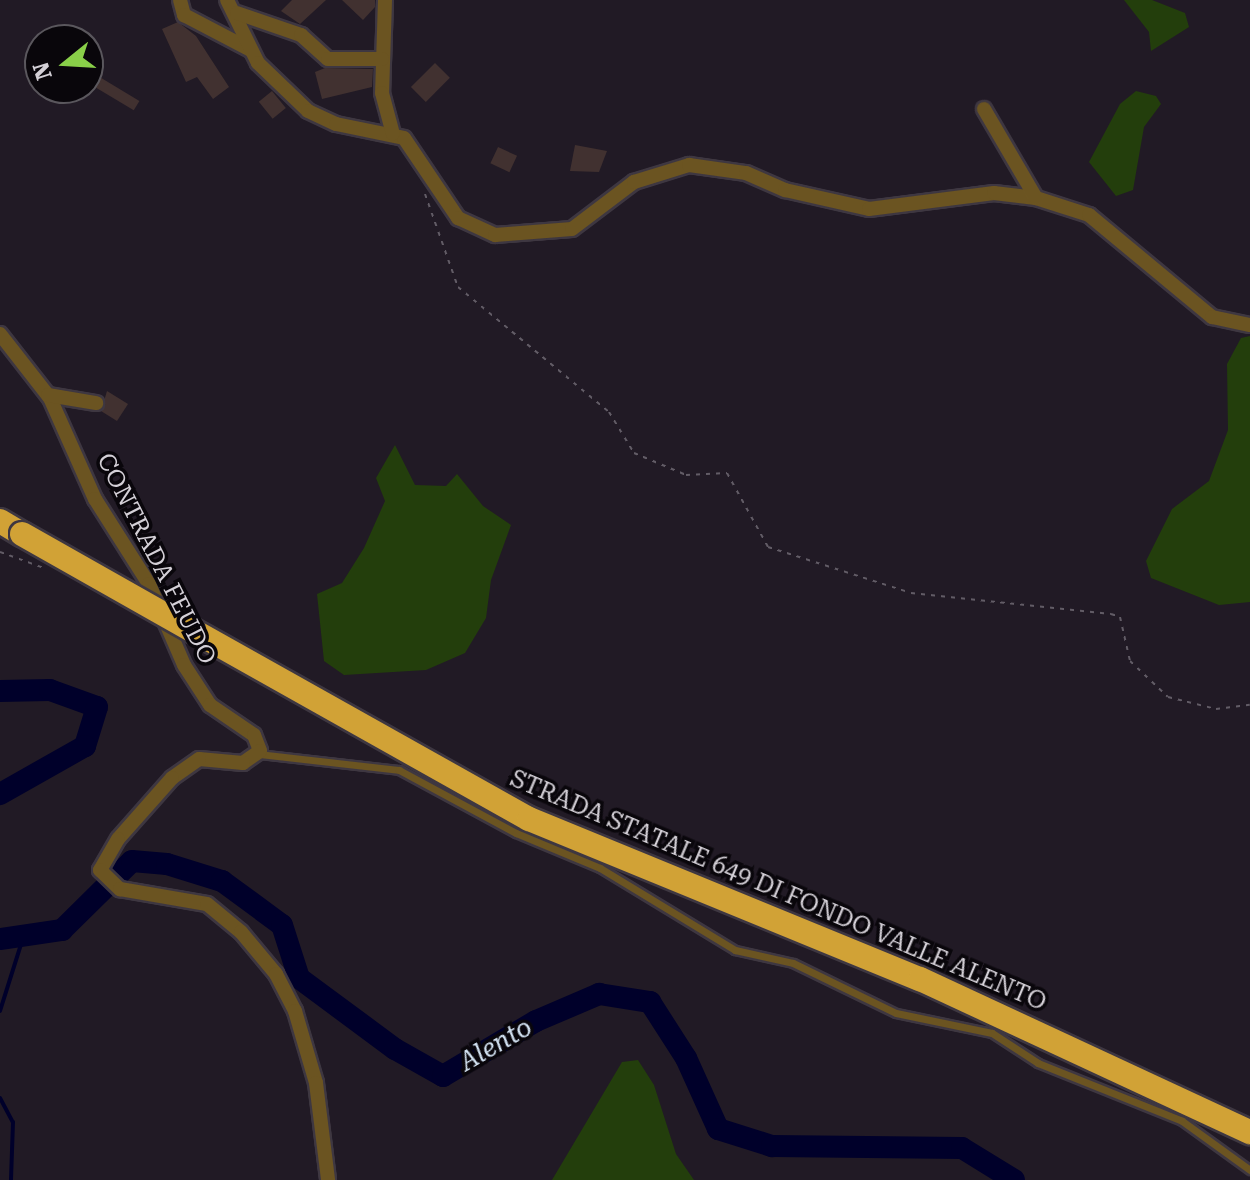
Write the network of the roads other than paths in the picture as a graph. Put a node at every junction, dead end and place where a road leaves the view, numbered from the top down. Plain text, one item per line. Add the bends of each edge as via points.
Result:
1 (180, 0) edge
2 (227, 0) edge
3 (385, 0) edge
4 (237, 13) junction
5 (251, 50) junction
6 (382, 59) junction
7 (984, 109) dead end
8 (393, 134) junction
9 (1036, 198) junction
10 (1250, 325) edge
11 (0, 334) edge
12 (48, 395) junction
13 (96, 403) dead end
14 (0, 521) edge
15 (259, 754) junction
16 (1250, 1132) edge
17 (1250, 1170) edge
18 (328, 1180) edge

1 - 5 street via 184,15
2 - 4 street
3 - 6 street
4 - 5 street
4 - 6 street via 301,35 328,59
5 - 8 street via 308,111 336,124
6 - 8 street via 382,93
7 - 9 street
8 - 9 street via 404,138 458,218 516,238 572,229 634,182 689,165 746,173 785,190 869,209 994,193
9 - 10 street via 1089,215 1212,317
11 - 12 street, CONTRADA FEUDO
12 - 13 street
12 - 15 street, CONTRADA FEUDO via 114,535 149,584 184,665 210,705 254,735
14 - 16 highway, STRADA STATALE 649 DI FONDO VALLE ALENTO, bridge via 529,819 920,979
15 - 17 lane via 399,770 516,833 600,868 735,950 793,963 896,1013 992,1033 1038,1063 1182,1121
15 - 18 street via 243,763 199,759 172,778 118,839 100,870 120,889 207,904 241,932 276,974 295,1011 316,1083

